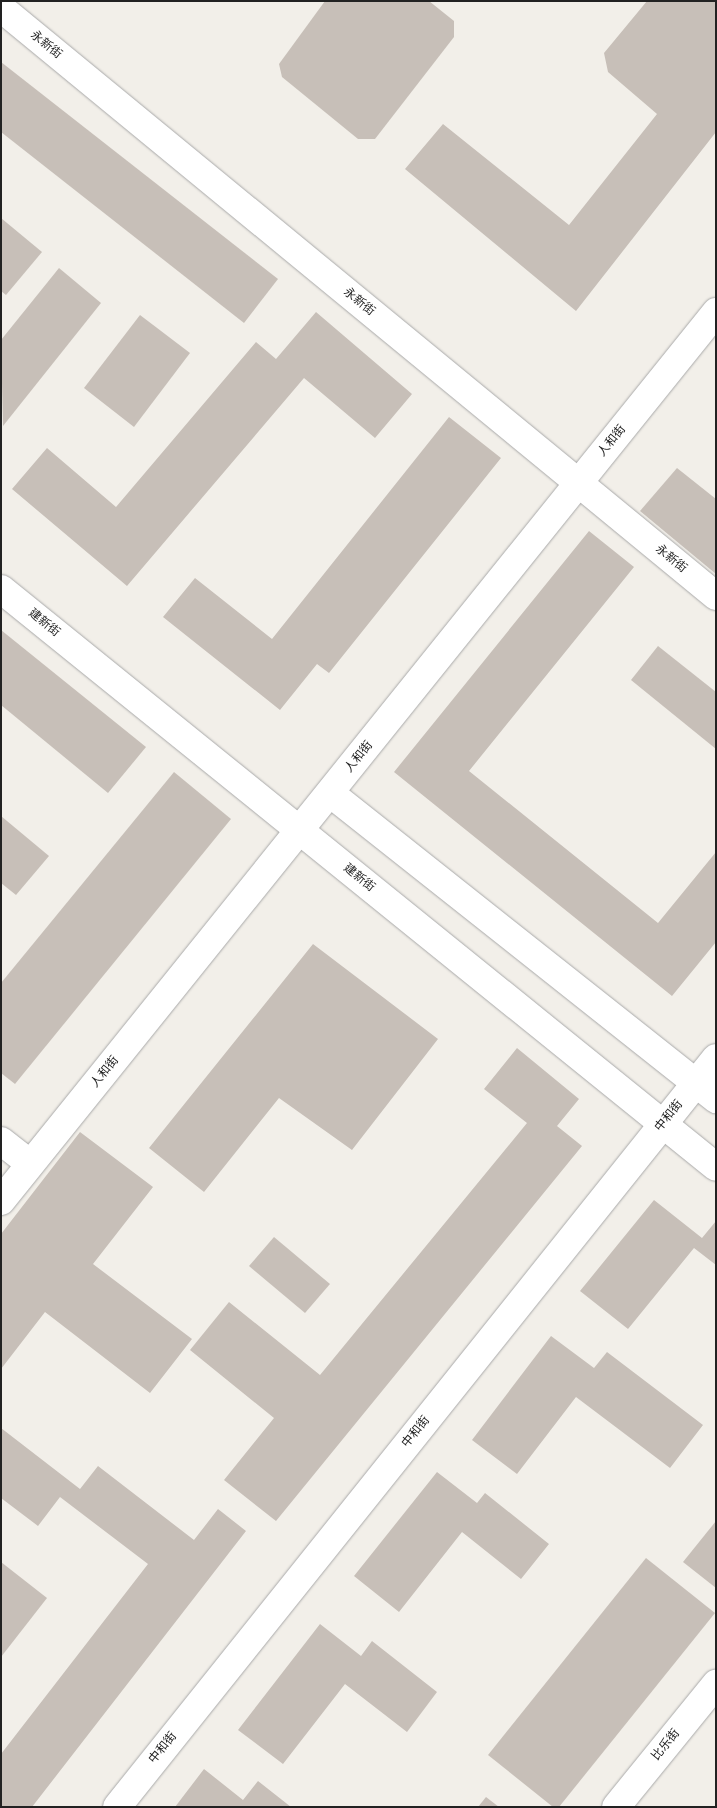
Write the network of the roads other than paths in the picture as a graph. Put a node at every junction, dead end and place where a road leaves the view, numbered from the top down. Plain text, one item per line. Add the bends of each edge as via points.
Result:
1 (1, 8) edge
2 (716, 312) edge
3 (579, 483) junction
4 (1, 589) edge
5 (716, 596) edge
6 (330, 793) junction
7 (300, 830) junction
8 (716, 1058) edge
9 (706, 1091) edge
10 (662, 1124) junction
11 (1, 1141) edge
12 (30, 1164) junction
13 (716, 1167) edge
14 (1, 1201) edge
15 (716, 1684) edge
16 (117, 1807) edge
17 (616, 1807) edge

1 - 3 street, 永新街
2 - 3 street, 人和街
3 - 5 street, 永新街
3 - 6 street, 人和街
4 - 7 street, 建新街
6 - 7 street, 人和街
6 - 9 street
7 - 10 street, 建新街
7 - 12 street, 人和街
8 - 9 street, 中和街
9 - 10 street, 中和街
10 - 13 street, 建新街
10 - 16 street, 中和街
11 - 12 street
12 - 14 street, 人和街
15 - 17 street, 比乐街

